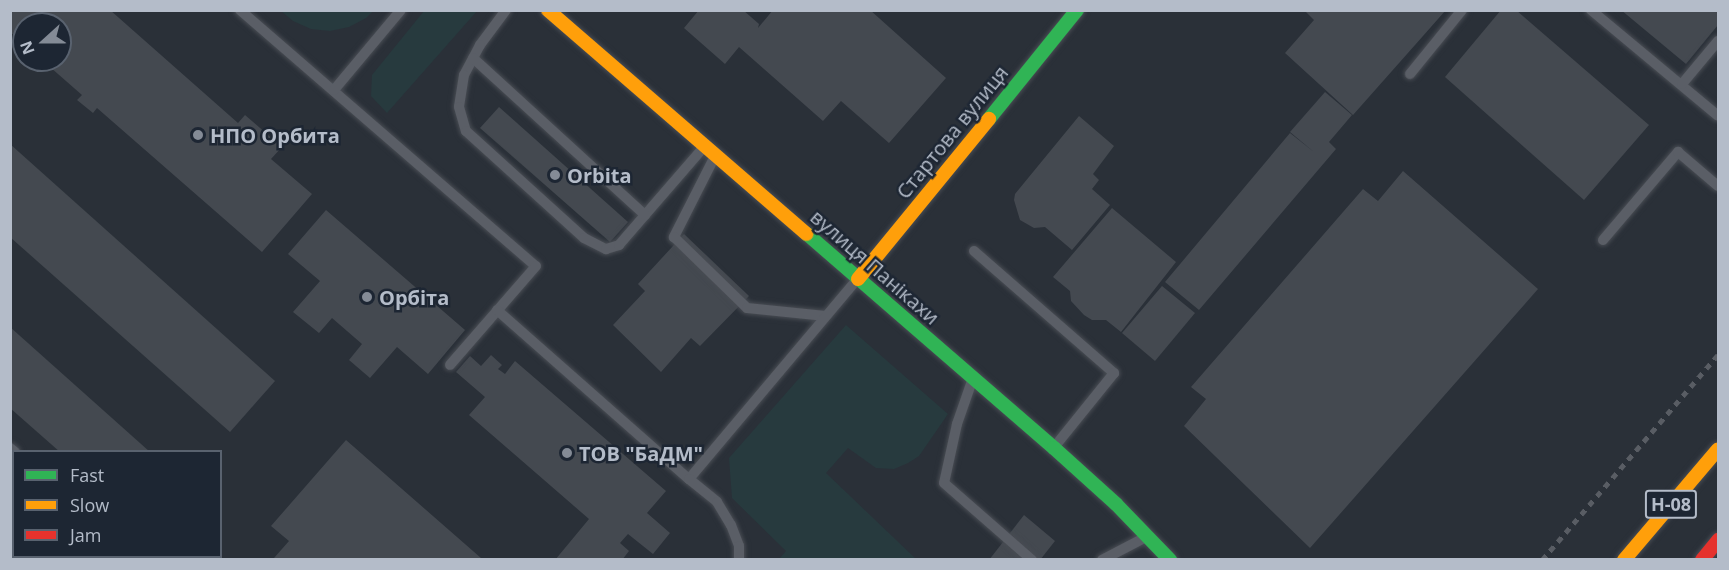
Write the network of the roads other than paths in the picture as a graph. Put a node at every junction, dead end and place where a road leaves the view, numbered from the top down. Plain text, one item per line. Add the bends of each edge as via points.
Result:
1 (240, 10) edge
2 (401, 10) edge
3 (506, 10) edge
4 (548, 10) edge
5 (1077, 10) edge
6 (1462, 10) edge
7 (1591, 10) edge
8 (1719, 41) edge
9 (473, 58) junction
10 (1410, 75) dead end
11 (1682, 84) junction
12 (334, 90) junction
13 (1719, 116) edge
14 (710, 150) junction
15 (1719, 186) edge
16 (645, 215) junction
17 (1603, 240) dead end
18 (974, 251) dead end
19 (858, 279) junction
20 (497, 310) junction
21 (826, 316) junction
22 (450, 365) dead end
23 (973, 378) junction
24 (1054, 448) junction
25 (1719, 449) edge
26 (689, 479) junction
27 (1148, 536) junction
28 (1719, 540) edge
29 (739, 560) edge
30 (1032, 560) edge
31 (1102, 560) edge
32 (1170, 560) edge
33 (1624, 560) edge
34 (1702, 560) edge

1 - 12 lane
2 - 12 lane
3 - 9 lane
4 - 14 street, вулиця Панікахи
5 - 19 street, Стартова вулиця
6 - 10 lane
7 - 11 lane
8 - 11 lane
9 - 16 lane
9 - 16 lane via 464,75 459,107 466,131 584,238 606,249 619,245
11 - 13 lane
12 - 20 lane via 536,266
14 - 16 lane
14 - 19 street, вулиця Панікахи
14 - 21 lane via 674,237 747,308
15 - 17 lane via 1678,152
18 - 24 lane via 1114,373
19 - 21 lane
19 - 23 street, вулиця Панікахи
20 - 22 lane
20 - 26 lane
21 - 26 lane
23 - 24 street, вулиця Панікахи
23 - 30 lane via 957,424 944,483
24 - 27 street, вулиця Панікахи
25 - 33 street, Н-08
26 - 29 lane via 717,502 740,546
27 - 31 lane
27 - 32 street, вулиця Панікахи
28 - 34 street

